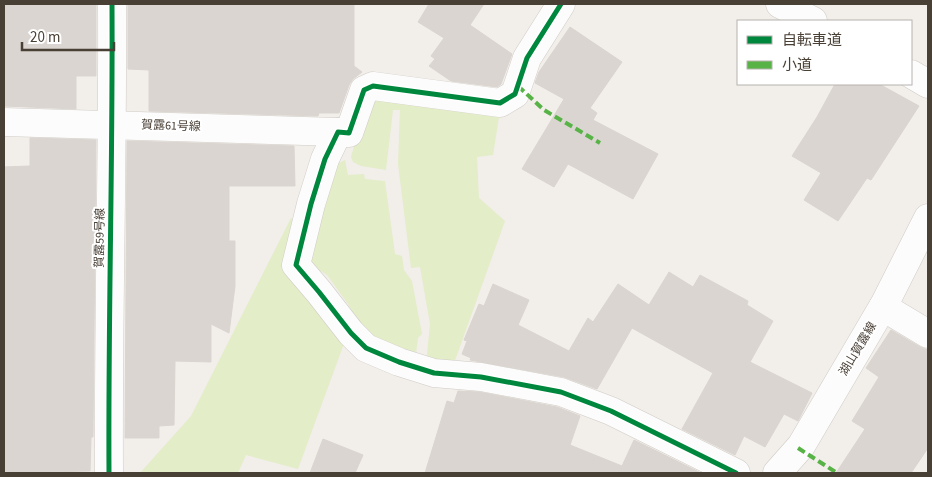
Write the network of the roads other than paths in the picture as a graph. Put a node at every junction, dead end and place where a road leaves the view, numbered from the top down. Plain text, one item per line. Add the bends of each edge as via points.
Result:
1 (112, 4) edge
2 (561, 4) edge
3 (780, 4) edge
4 (811, 20) edge
5 (912, 75) edge
6 (928, 84) edge
7 (4, 122) edge
8 (112, 124) junction
9 (338, 132) junction
10 (928, 218) edge
11 (883, 307) junction
12 (928, 334) edge
13 (108, 473) edge
14 (736, 473) edge
15 (777, 473) edge

1 - 8 street, 賀露59号線
2 - 9 street via 527,58 515,94 500,103 373,86 364,90 349,133
3 - 4 street
5 - 6 street
7 - 8 street, 賀露61号線
8 - 9 street, 賀露61号線
8 - 13 street, 賀露59号線
9 - 14 street via 316,186 296,265 366,348 434,373 481,377 561,392 611,410
10 - 11 street, 湖山賀露線
11 - 12 street
11 - 15 street, 湖山賀露線 via 801,446

